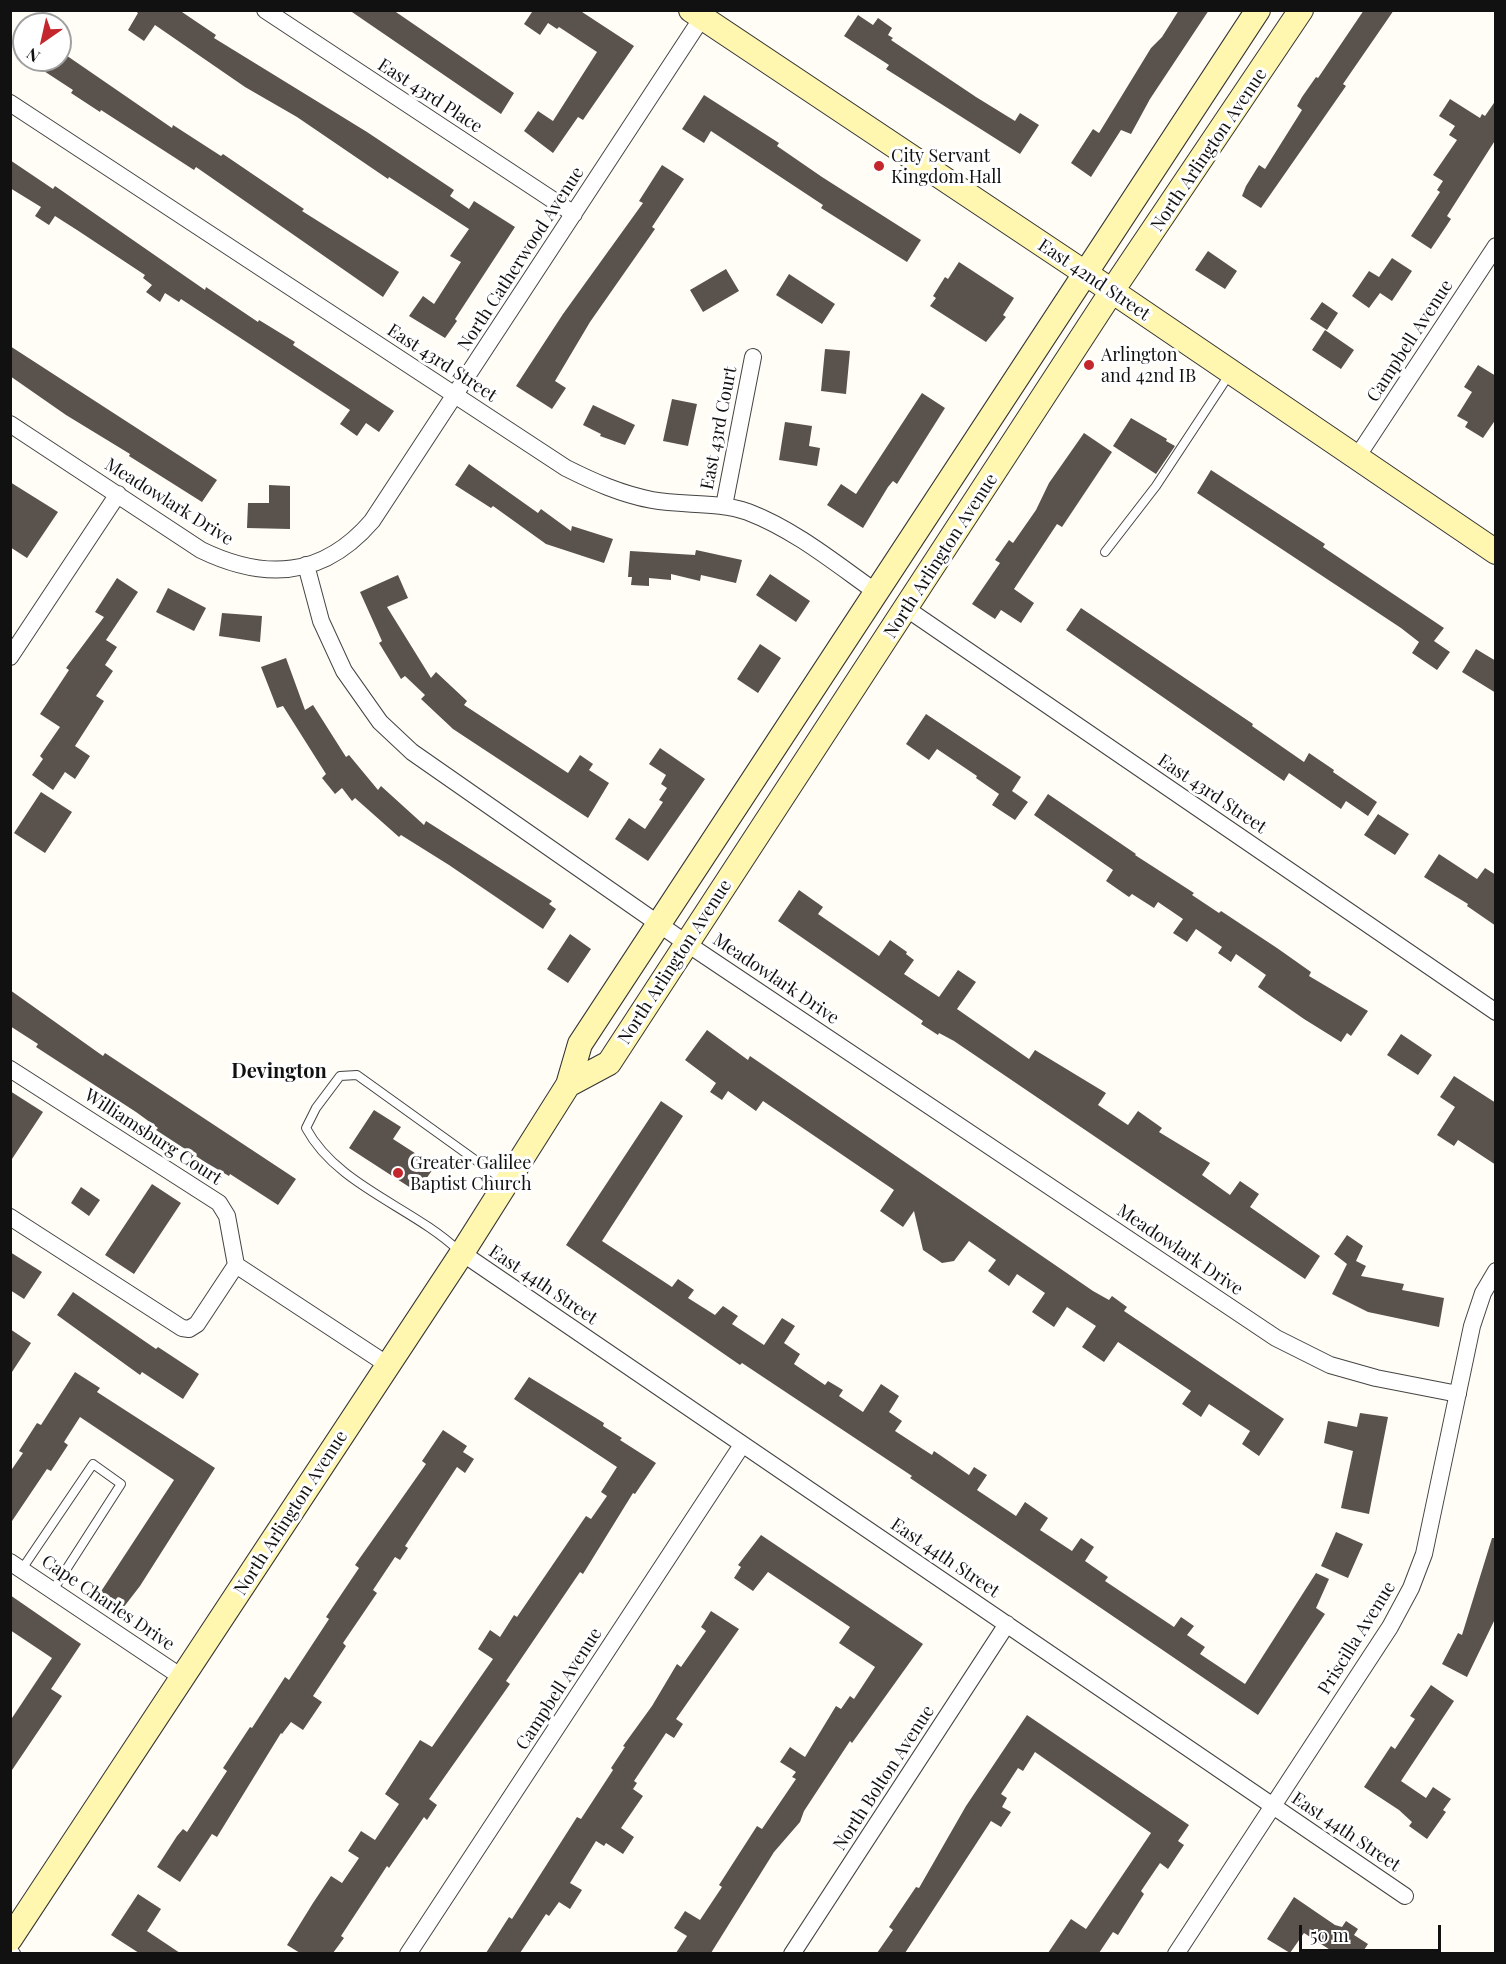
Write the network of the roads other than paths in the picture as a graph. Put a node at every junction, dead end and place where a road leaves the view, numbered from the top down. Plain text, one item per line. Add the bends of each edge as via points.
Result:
1 (265, 10) edge
2 (1258, 10) edge
3 (1301, 10) edge
4 (700, 13) edge
5 (10, 103) edge
6 (574, 214) junction
7 (1496, 246) edge
8 (1086, 274) junction
9 (1113, 291) junction
10 (753, 357) dead end
11 (1231, 372) junction
12 (455, 395) junction
13 (10, 423) edge
14 (1357, 457) junction
15 (118, 494) junction
16 (724, 506) junction
17 (1105, 552) dead end
18 (1496, 552) edge
19 (306, 566) junction
20 (876, 592) junction
21 (907, 609) junction
22 (10, 657) edge
23 (659, 922) junction
24 (686, 943) junction
25 (1496, 1012) edge
26 (10, 1069) edge
27 (568, 1085) junction
28 (507, 1182) junction
29 (10, 1217) edge
30 (462, 1253) junction
31 (236, 1265) junction
32 (1496, 1271) edge
33 (388, 1365) junction
34 (1458, 1395) junction
35 (742, 1445) junction
36 (16, 1566) edge
37 (53, 1590) junction
38 (1007, 1624) junction
39 (183, 1678) junction
40 (1273, 1806) junction
41 (1406, 1896) dead end
42 (10, 1939) edge
43 (408, 1953) edge
44 (792, 1953) edge
45 (1176, 1953) edge

1 - 6 street, East 43rd Place
2 - 8 main road, North Arlington Avenue
3 - 9 main road, North Arlington Avenue
4 - 6 street, North Catherwood Avenue
4 - 8 main road, East 42nd Street
5 - 12 street, East 43rd Street
6 - 12 street, North Catherwood Avenue
7 - 14 street, Campbell Avenue
8 - 9 main road, East 42nd Street
8 - 20 main road, North Arlington Avenue
9 - 11 main road, East 42nd Street
9 - 21 main road, North Arlington Avenue
10 - 16 street, East 43rd Court
11 - 14 main road, East 42nd Street
11 - 17 lane via 1156,486
12 - 16 street, East 43rd Street via 566,468 607,488 652,500
12 - 19 street, North Catherwood Avenue via 366,528 339,550
13 - 15 street, Meadowlark Drive
14 - 18 main road, East 42nd Street
15 - 19 street, Meadowlark Drive via 225,562 261,570
15 - 22 street
16 - 20 street, East 43rd Street via 783,528
19 - 23 street, Meadowlark Drive via 321,621 344,671 380,722 429,766
20 - 23 main road, North Arlington Avenue
21 - 24 main road, North Arlington Avenue
21 - 25 street, East 43rd Street
23 - 24 street, Meadowlark Drive
23 - 27 main road, North Arlington Avenue via 580,1044
24 - 27 main road, North Arlington Avenue via 609,1063
24 - 34 street, Meadowlark Drive via 1276,1338 1330,1365
26 - 31 street, Williamsburg Court via 219,1203 227,1216
27 - 28 main road, North Arlington Avenue
28 - 30 main road, North Arlington Avenue
28 - 30 lane via 357,1075 340,1076 316,1108 306,1128 316,1146 353,1177 439,1232
29 - 31 street via 182,1328 197,1324
30 - 33 main road, North Arlington Avenue
30 - 35 street, East 44th Street
31 - 33 street
32 - 34 street, Priscilla Avenue via 1474,1319
33 - 39 main road, North Arlington Avenue
34 - 40 street, Priscilla Avenue via 1429,1537 1411,1588 1390,1628
35 - 38 street, East 44th Street
35 - 43 street, Campbell Avenue
36 - 37 street, Cape Charles Drive
36 - 37 lane via 93,1464 121,1484
37 - 39 street, Cape Charles Drive
38 - 40 street, East 44th Street
38 - 44 street, North Bolton Avenue
39 - 42 main road, North Arlington Avenue
40 - 41 street, East 44th Street
40 - 45 street, Priscilla Avenue

